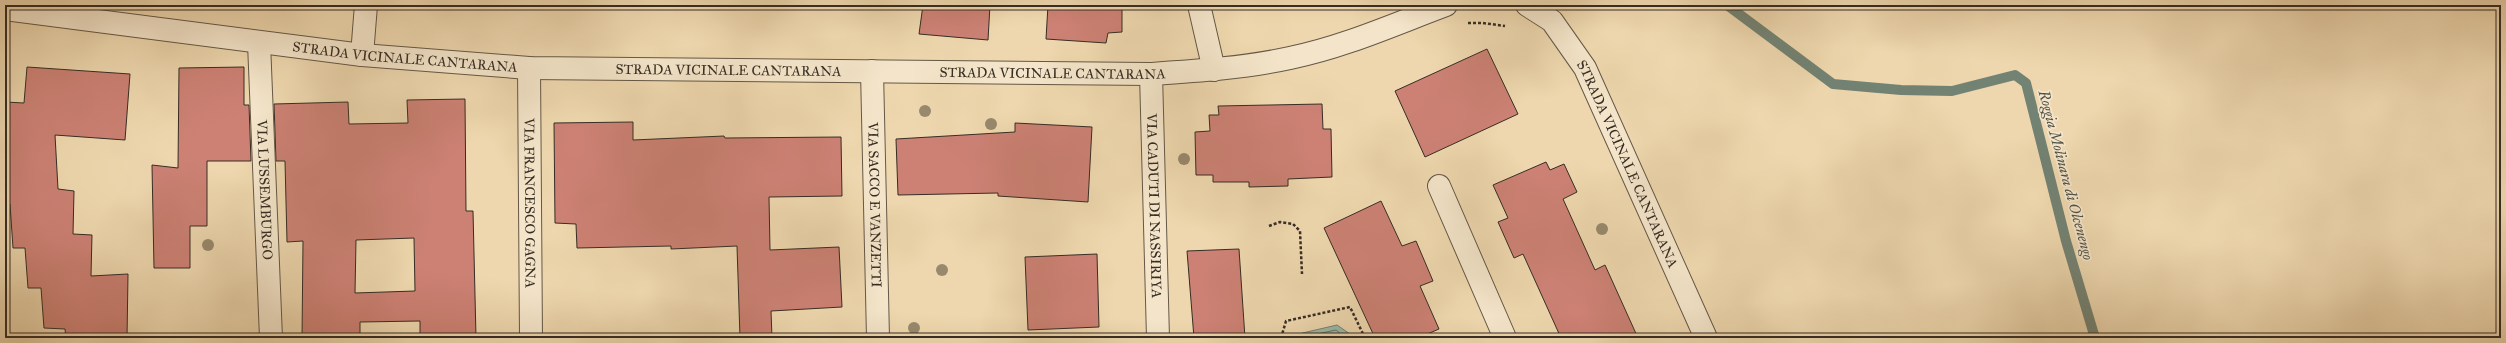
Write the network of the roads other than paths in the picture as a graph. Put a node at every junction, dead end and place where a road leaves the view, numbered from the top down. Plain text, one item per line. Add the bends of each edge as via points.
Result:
1 (366, 5) edge
2 (1199, 5) edge
3 (1446, 5) edge
4 (1527, 5) edge
5 (5, 9) edge
6 (259, 43) junction
7 (362, 55) junction
8 (529, 68) junction
9 (1214, 70) junction
10 (872, 71) junction
11 (1151, 74) junction
12 (1439, 186) dead end
13 (271, 338) edge
14 (531, 338) edge
15 (878, 338) edge
16 (1158, 338) edge
17 (1505, 338) edge
18 (1706, 338) edge

1 - 7 street
2 - 9 street
3 - 9 street, STRADA VICINALE CANTARANA via 1338,46 1290,58
4 - 18 street, STRADA VICINALE CANTARANA via 1552,21 1585,68
5 - 6 street, STRADA VICINALE CANTARANA
6 - 7 street, STRADA VICINALE CANTARANA
6 - 13 street, VIA LUSSEMBURGO
7 - 8 street, STRADA VICINALE CANTARANA
8 - 10 street, STRADA VICINALE CANTARANA
8 - 14 street, VIA FRANCESCO GAGNA
9 - 11 street, STRADA VICINALE CANTARANA
10 - 11 street, STRADA VICINALE CANTARANA
10 - 15 street, VIA SACCO E VANZETTI
11 - 16 street, VIA CADUTI DI NASSIRIYA
12 - 17 street

